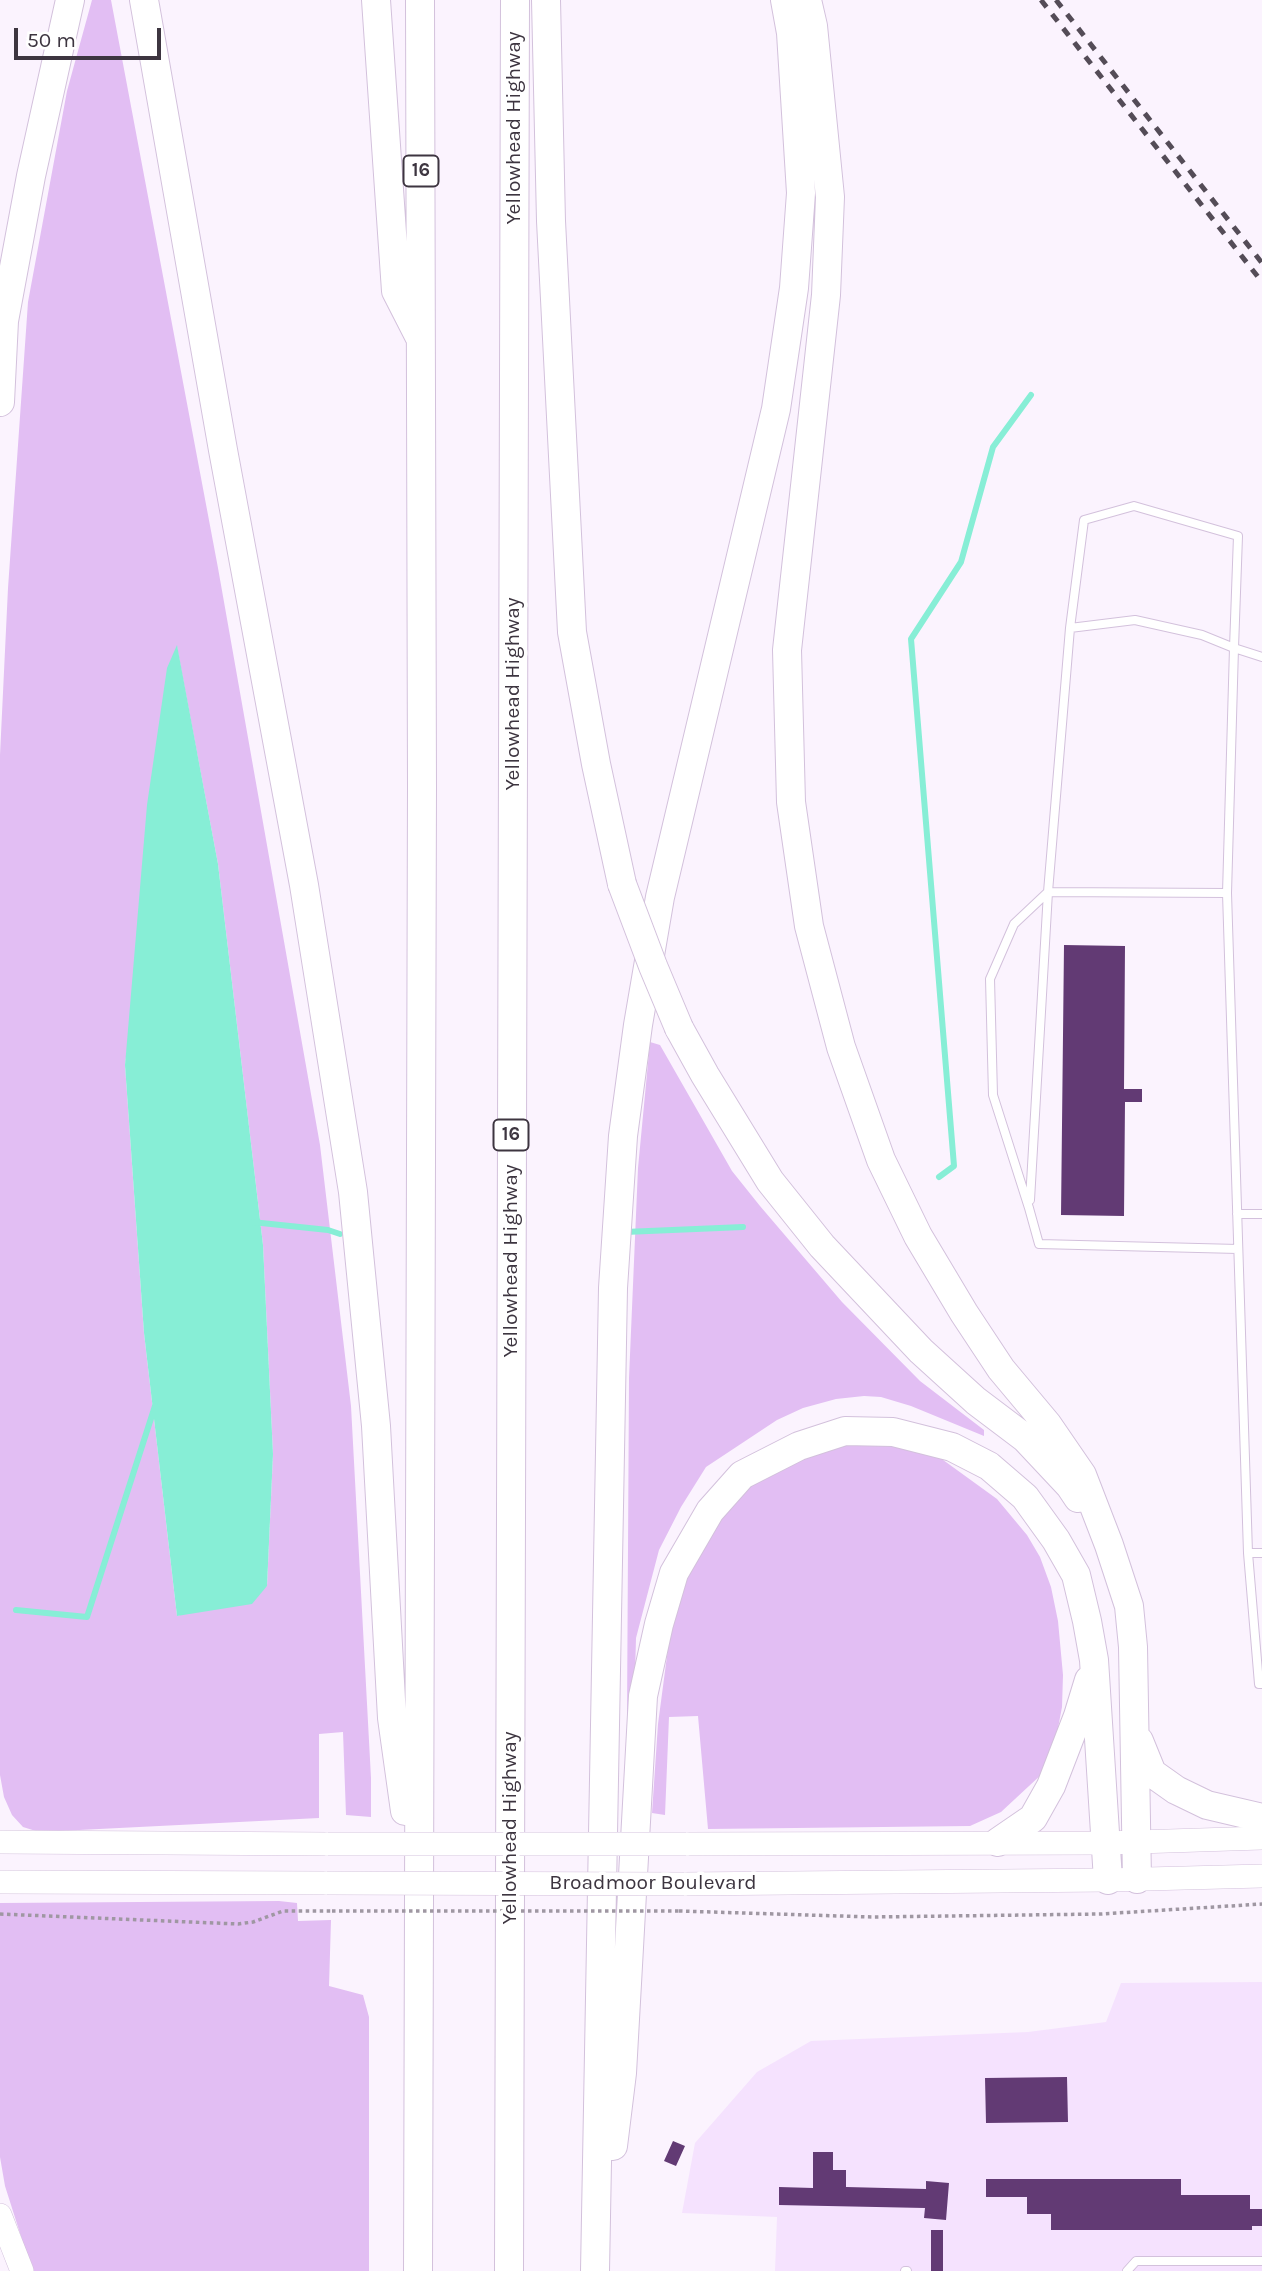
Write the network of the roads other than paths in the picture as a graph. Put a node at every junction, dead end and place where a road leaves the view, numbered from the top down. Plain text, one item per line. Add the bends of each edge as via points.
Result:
1 (70, 0) edge
2 (144, 0) edge
3 (376, 0) edge
4 (420, 0) edge
5 (515, 0) edge
6 (546, 0) edge
7 (785, 0) edge
8 (807, 0) edge
9 (422, 342) junction
10 (0, 402) edge
11 (1070, 628) junction
12 (1234, 648) junction
13 (1262, 657) edge
14 (1048, 892) junction
15 (1227, 893) junction
16 (1030, 1208) junction
17 (1237, 1214) junction
18 (1262, 1214) edge
19 (1238, 1249) junction
20 (1109, 1545) junction
21 (1248, 1553) junction
22 (1262, 1553) edge
23 (1258, 1628) edge
24 (1094, 1660) junction
25 (1262, 1684) edge
26 (1133, 1728) junction
27 (1262, 1818) edge
28 (1262, 1838) edge
29 (0, 1842) edge
30 (998, 1842) junction
31 (1106, 1843) junction
32 (1137, 1843) junction
33 (1262, 1876) edge
34 (1137, 1878) junction
35 (1108, 1880) junction
36 (0, 1882) edge
37 (419, 1916) junction
38 (0, 2215) edge
39 (1262, 2261) edge
40 (22, 2271) edge
41 (418, 2271) edge
42 (509, 2271) edge
43 (597, 2271) edge
44 (1127, 2271) edge

1 - 10 highway via 4,321
2 - 37 highway via 304,885 353,1192 376,1426 392,1718
3 - 9 highway via 396,291
4 - 9 highway, 16
5 - 42 highway, Yellowhead Highway / 16
6 - 20 highway, bridge via 551,221 572,632 622,884 679,1028 770,1181 822,1246 921,1351 1025,1438 1070,1486
7 - 43 highway via 801,193 794,288 776,409 660,897 623,1136 613,1288
8 - 20 highway via 830,197 826,295 787,650 792,802 809,926 841,1047 881,1160 918,1236 964,1312 1082,1475
9 - 37 highway, 16
11 - 12 lane via 1135,620 1202,635
11 - 12 lane via 1084,520 1134,506 1238,536
11 - 14 lane
12 - 13 lane
12 - 15 lane
14 - 15 lane
14 - 16 lane
14 - 16 lane via 1014,924 990,979 993,1095
15 - 17 lane
16 - 19 lane via 1039,1244
17 - 18 lane
17 - 19 lane
19 - 21 lane
20 - 26 highway via 1129,1606
21 - 22 lane
21 - 23 lane
23 - 25 lane
24 - 30 highway via 1051,1786 1033,1818
24 - 31 highway
24 - 43 highway via 1076,1575 1056,1540 1025,1497 989,1466 952,1447 893,1432 845,1431 799,1446 743,1475 710,1511 674,1573 643,1696 622,2073
26 - 27 highway via 1152,1773 1176,1790 1207,1805
26 - 32 highway
28 - 32 main road, Broadmoor Boulevard
29 - 30 main road, Broadmoor Boulevard, bridge
30 - 31 main road, Broadmoor Boulevard
31 - 32 main road, Broadmoor Boulevard
31 - 35 highway
32 - 34 highway
33 - 34 main road, Broadmoor Boulevard
34 - 35 main road, Broadmoor Boulevard
35 - 36 main road, Broadmoor Boulevard, bridge
37 - 41 highway, 16
38 - 40 main road
39 - 44 lane via 1136,2261

